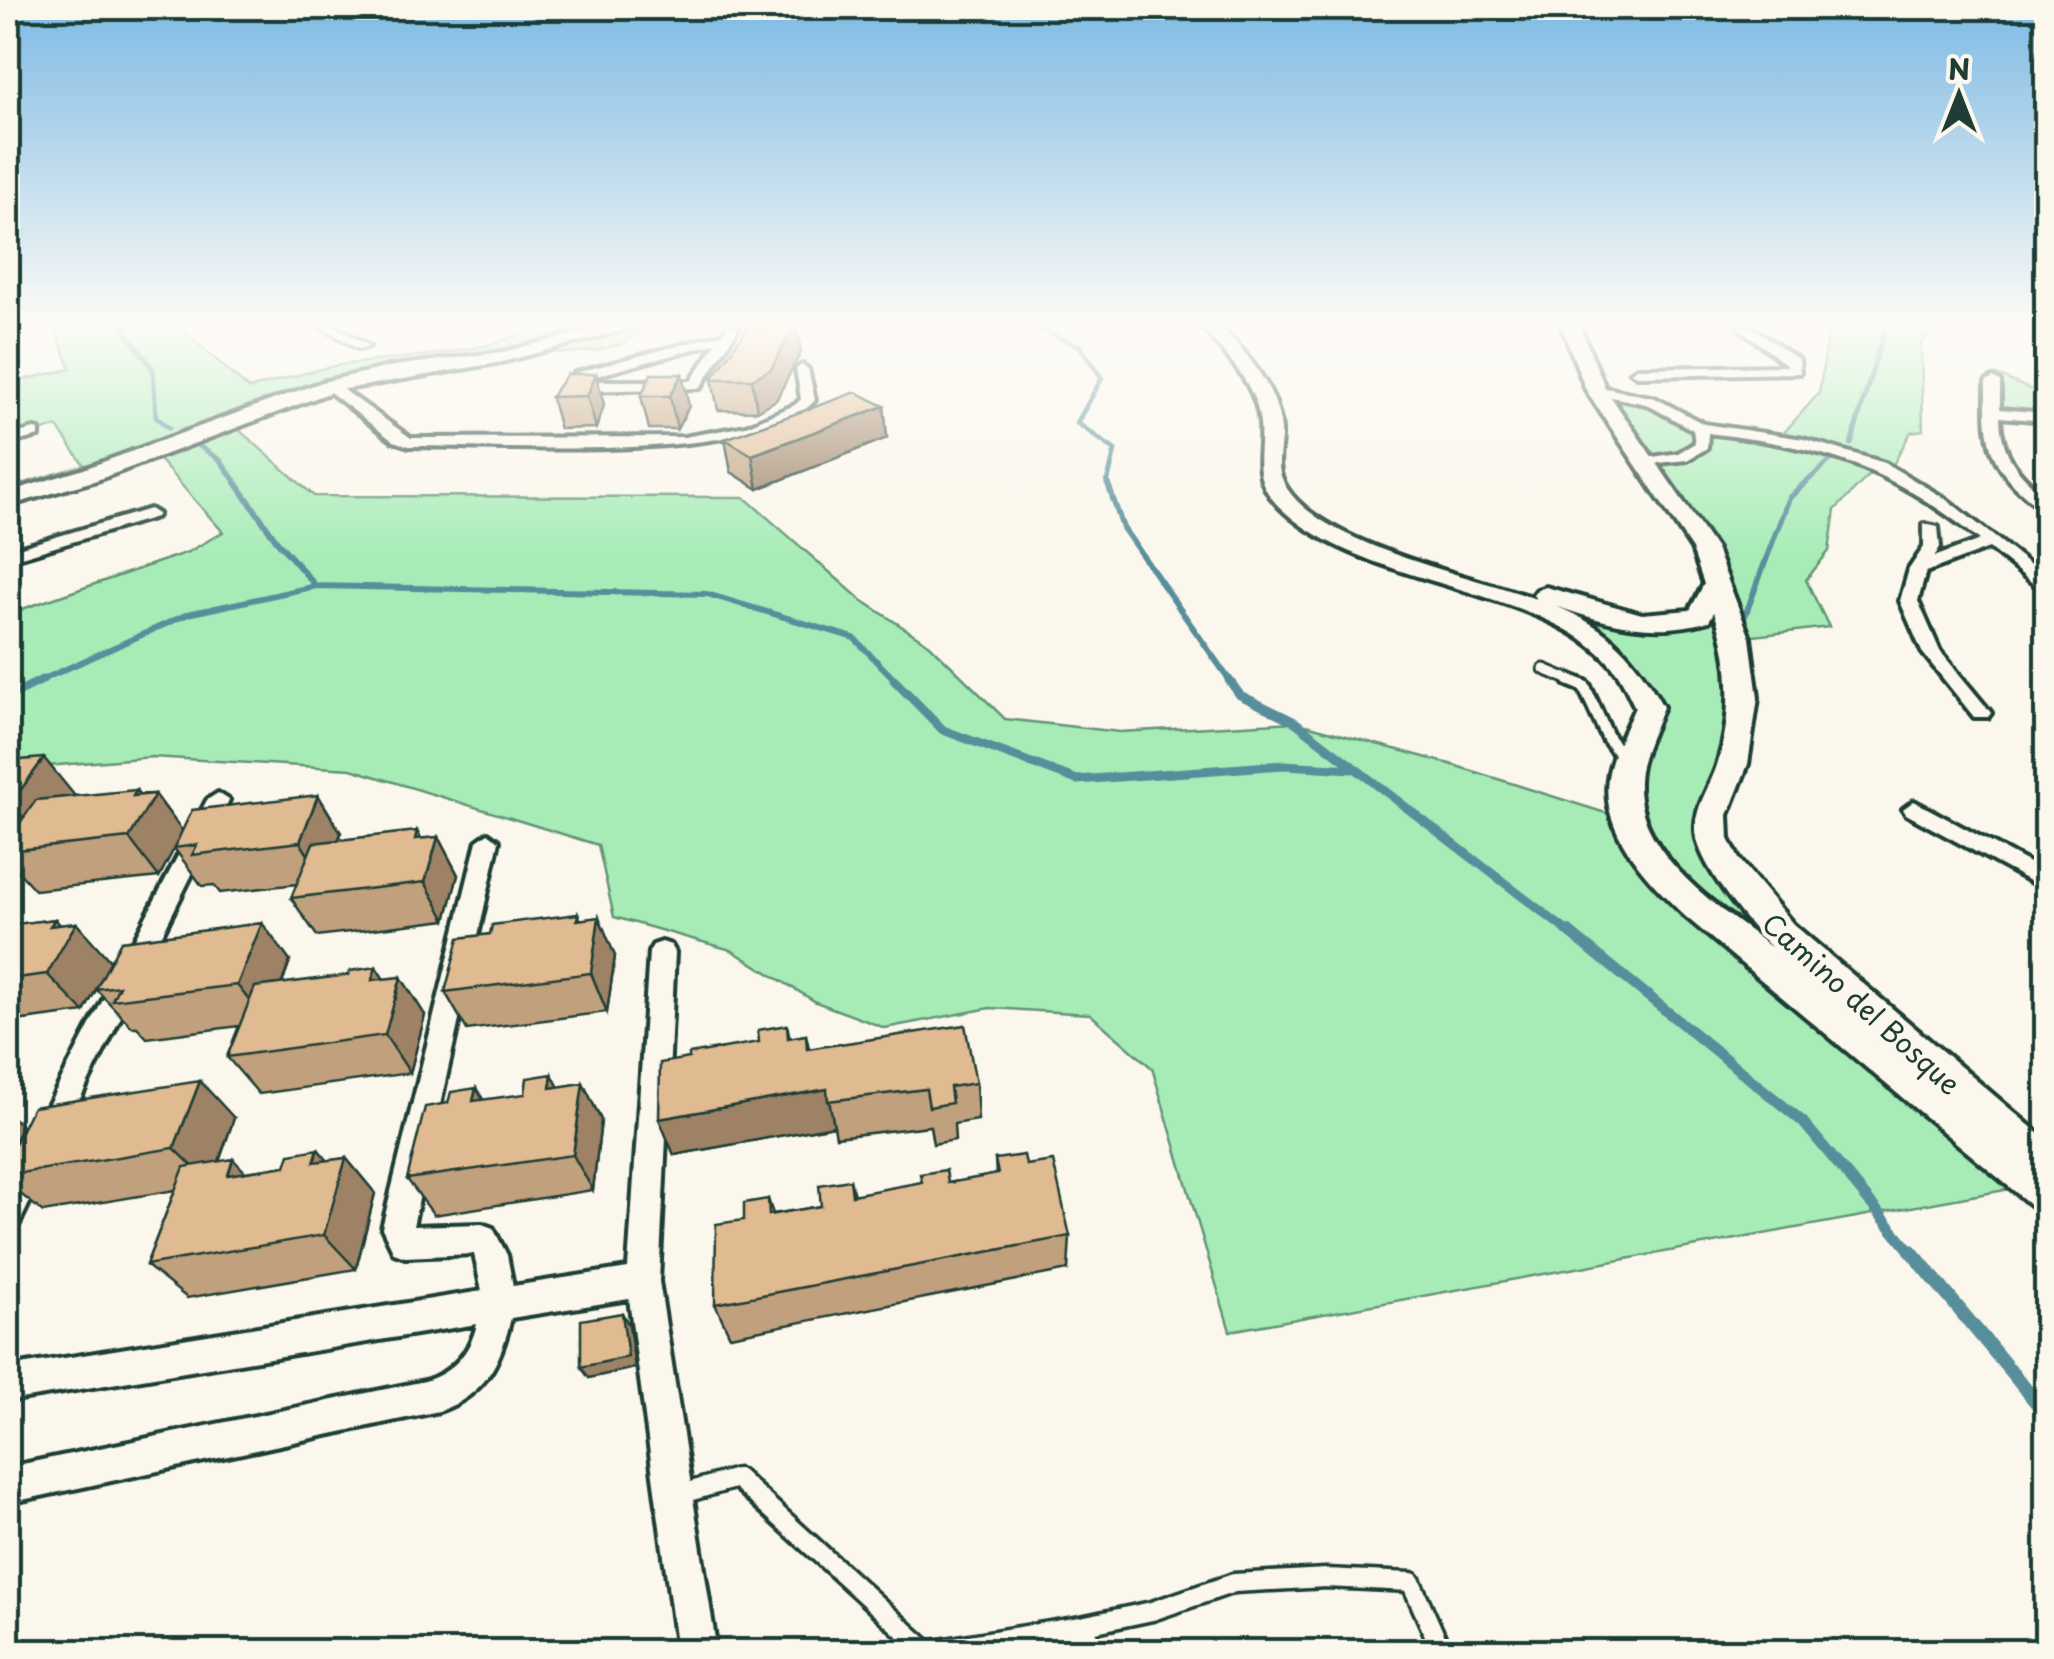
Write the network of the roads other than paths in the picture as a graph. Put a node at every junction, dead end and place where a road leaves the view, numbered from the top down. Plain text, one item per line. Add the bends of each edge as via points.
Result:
1 (254, 404) edge
2 (259, 404) edge
3 (353, 404) edge
4 (804, 404) edge
5 (1265, 404) edge
6 (1606, 404) edge
7 (1662, 404) edge
8 (1993, 404) edge
9 (1993, 412) junction
10 (2046, 418) edge
11 (1700, 428) junction
12 (34, 433) dead end
13 (8, 440) edge
14 (1645, 462) junction
15 (8, 488) edge
16 (8, 499) edge
17 (2046, 505) edge
18 (150, 514) dead end
19 (1930, 527) dead end
20 (1990, 542) junction
21 (8, 556) edge
22 (1918, 569) junction
23 (1434, 574) junction
24 (1716, 586) junction
25 (2046, 586) edge
26 (1544, 669) dead end
27 (1980, 712) dead end
28 (1627, 764) junction
29 (218, 800) dead end
30 (1914, 809) dead end
31 (488, 840) dead end
32 (2046, 882) edge
33 (662, 952) dead end
34 (2046, 1166) edge
35 (2046, 1191) edge
36 (8, 1214) edge
37 (643, 1281) junction
38 (498, 1307) junction
39 (8, 1384) edge
40 (8, 1485) edge
41 (673, 1496) junction
42 (1081, 1626) junction
43 (697, 1652) edge
44 (1097, 1652) edge
45 (1442, 1652) edge

1 - 15 street
2 - 16 street via 153,452
3 - 4 street via 409,442 684,441 722,437
5 - 23 street via 1272,428 1268,474 1281,495 1334,536
6 - 14 street, Camino del Bosque
7 - 11 street
8 - 9 street
9 - 10 street
9 - 17 street via 1996,451 2007,473
11 - 14 street via 1702,445 1682,458
11 - 20 street via 1780,437 1862,460 1903,479
12 - 13 street
14 - 24 street, Camino del Bosque via 1704,549
18 - 21 street
19 - 22 street via 1932,547
20 - 22 street
20 - 25 street
22 - 27 street via 1910,600 1931,652
23 - 24 street via 1657,624 1700,615
23 - 28 street via 1566,620 1632,670 1648,707
24 - 34 street, Camino del Bosque via 1737,638 1744,698 1733,764 1712,814 1724,865 1780,934
26 - 28 lane via 1584,686
28 - 35 street via 1629,821 1667,878
29 - 36 street
30 - 32 street
31 - 38 street via 397,1228 406,1242 482,1239 491,1251
33 - 37 street
37 - 38 street
37 - 41 street
38 - 39 street
38 - 40 street via 481,1359 459,1385 425,1398
41 - 42 lane via 737,1478 926,1651
41 - 43 street
42 - 44 lane
42 - 45 lane via 1234,1584 1410,1582

